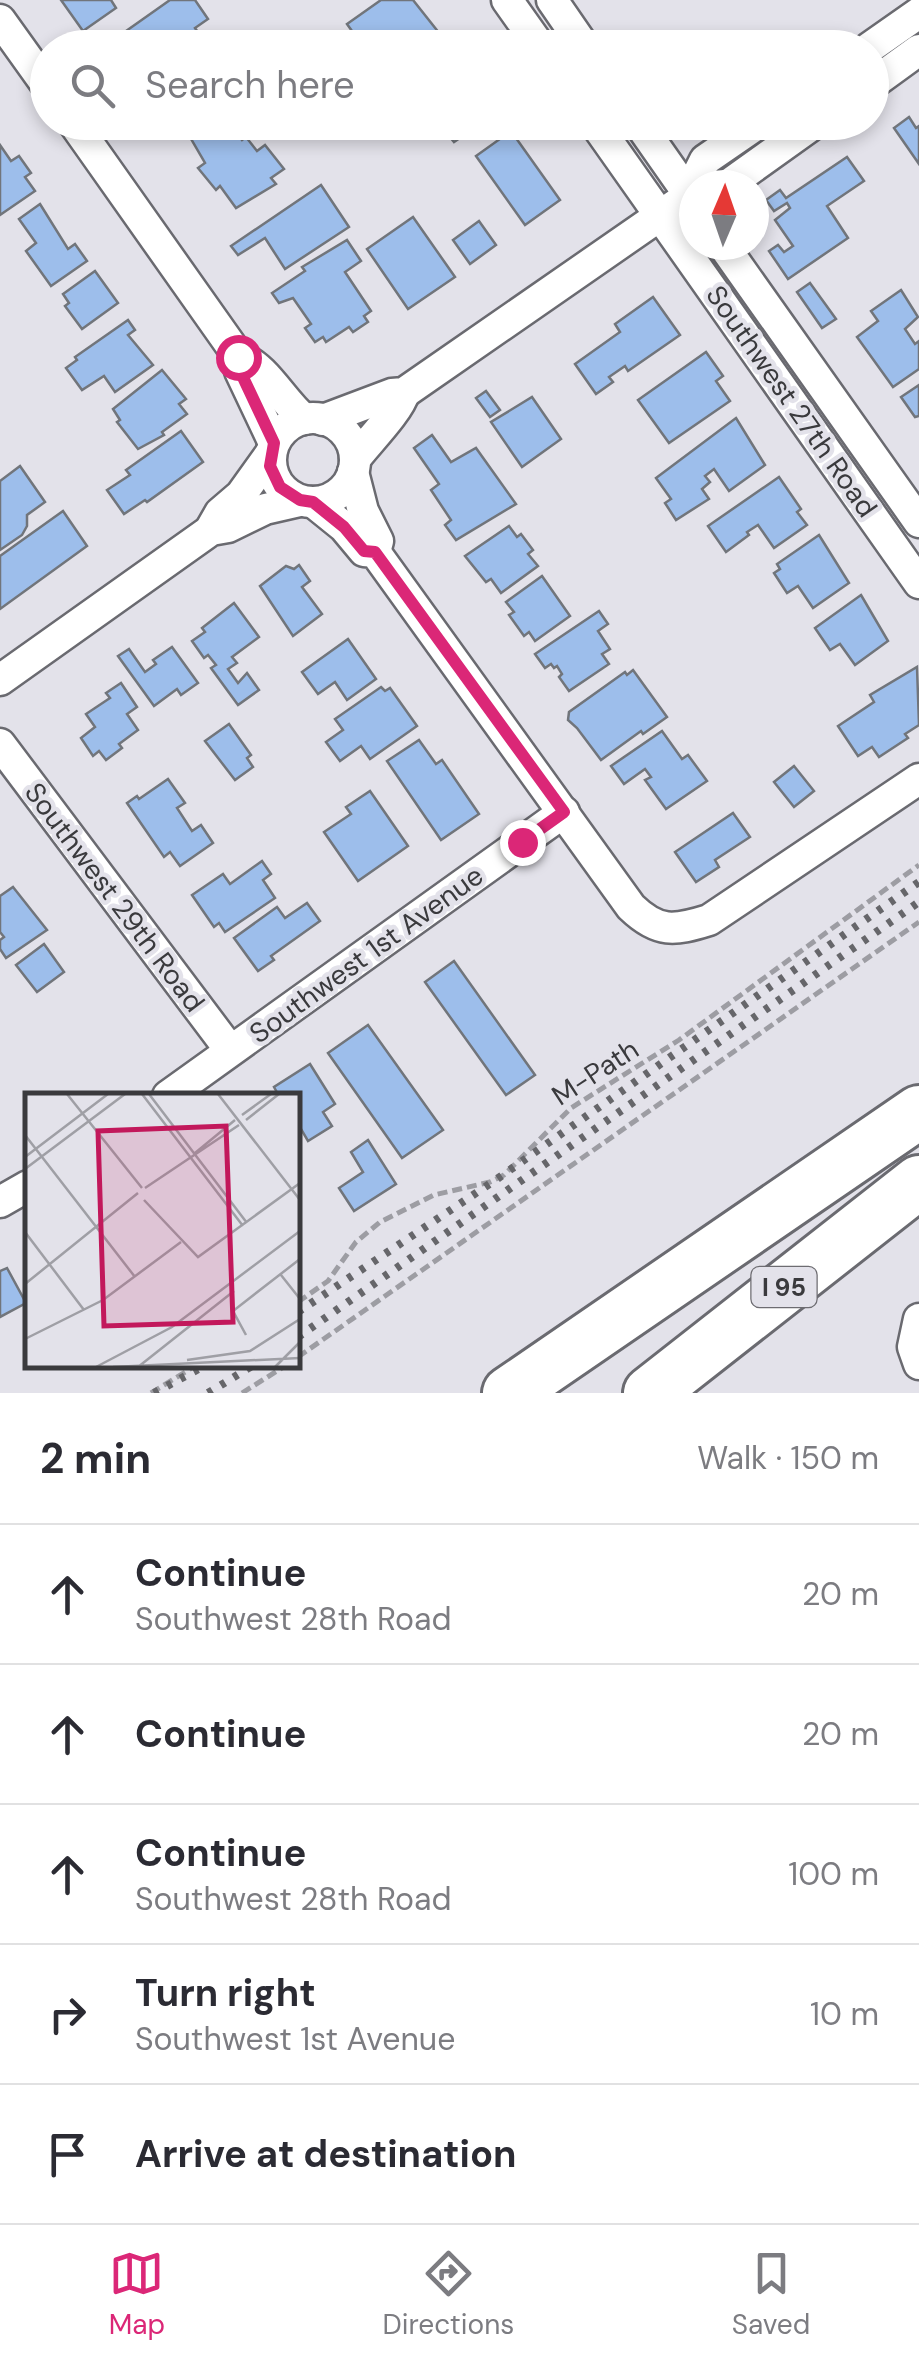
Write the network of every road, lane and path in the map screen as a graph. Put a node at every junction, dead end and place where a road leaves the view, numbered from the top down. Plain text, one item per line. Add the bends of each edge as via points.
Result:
1 (507, 0) edge
2 (552, 0) edge
3 (919, 13) edge
4 (0, 20) edge
5 (528, 30) edge
6 (573, 30) edge
7 (889, 34) edge
8 (919, 50) edge
9 (30, 62) edge
10 (889, 72) edge
11 (86, 140) edge
12 (607, 140) edge
13 (651, 140) edge
14 (734, 140) edge
15 (791, 140) edge
16 (701, 170) edge
17 (749, 170) edge
18 (679, 178) edge
19 (679, 203) edge
20 (660, 214) junction
21 (734, 260) edge
22 (238, 357) junction
23 (404, 393) junction
24 (314, 419) junction
25 (272, 448) junction
26 (354, 466) junction
27 (306, 501) junction
28 (919, 522) edge
29 (211, 530) junction
30 (375, 552) junction
31 (919, 583) edge
32 (0, 680) edge
33 (0, 744) edge
34 (919, 778) edge
35 (564, 812) junction
36 (919, 865) edge
37 (919, 922) edge
38 (230, 1050) junction
39 (172, 1093) edge
40 (919, 1112) edge
41 (919, 1182) edge
42 (25, 1188) edge
43 (0, 1202) edge
44 (300, 1301) edge
45 (916, 1326) edge
46 (300, 1356) edge
47 (919, 1364) edge
48 (192, 1368) edge
49 (282, 1368) edge
50 (151, 1393) edge
51 (242, 1393) edge
52 (509, 1393) edge
53 (650, 1393) edge

1 - 5 street
2 - 6 street
3 - 7 street
4 - 9 street
8 - 10 street
11 - 22 street
12 - 20 street, Southwest 27th Road
13 - 18 street
14 - 16 street
15 - 17 street
19 - 20 street
20 - 23 street
20 - 31 street, Southwest 27th Road
21 - 28 street, Southwest 27th Road
22 - 24 street via 252,362 289,407
22 - 25 street
23 - 24 street
23 - 26 street
24 - 25 street via 286,428
24 - 26 street via 349,438
25 - 27 street via 270,466 280,487
25 - 29 street
26 - 27 street via 338,494
26 - 30 street via 378,541
27 - 29 street
27 - 30 street via 344,527 364,551
29 - 32 street
30 - 35 street
33 - 38 street, Southwest 29th Road
34 - 35 street via 709,920 687,927 648,923
35 - 38 street, Southwest 1st Avenue
36 - 44 path, M-Path via 679,1040 571,1108 504,1175 434,1195 380,1222 328,1281
37 - 46 path
38 - 39 street, Southwest 1st Avenue
40 - 52 highway, I 95
41 - 53 highway, I 95
42 - 43 street
45 - 47 street
48 - 50 path
49 - 51 path

